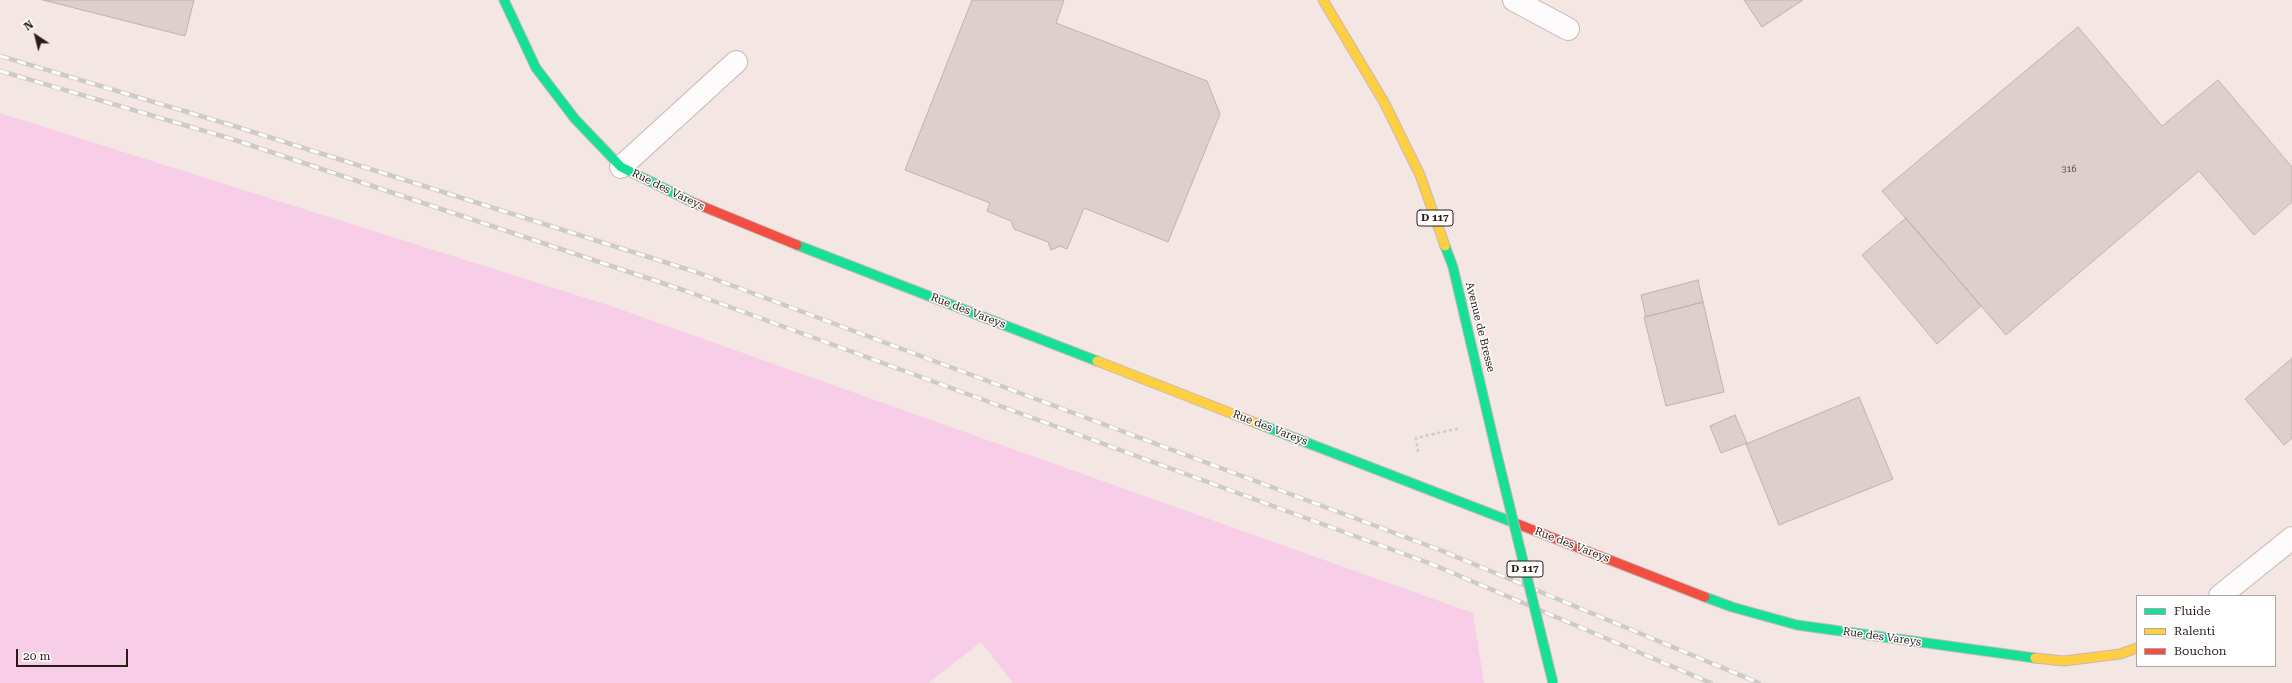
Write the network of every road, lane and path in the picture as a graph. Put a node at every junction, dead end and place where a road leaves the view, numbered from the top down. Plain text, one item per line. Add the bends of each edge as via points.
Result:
1 (504, 0) edge
2 (1323, 0) edge
3 (1514, 0) edge
4 (1568, 29) dead end
5 (736, 62) dead end
6 (621, 167) junction
7 (1490, 422) junction
8 (1421, 486) junction
9 (2292, 538) edge
10 (2221, 595) edge
11 (2136, 648) edge
12 (1553, 683) edge

1 - 6 street, Rue des Vareys via 536,68 575,119
2 - 7 street, Avenue de Bresse / D 117 via 1384,102 1420,175 1453,267
3 - 4 street
5 - 6 street
6 - 8 street, Rue des Vareys via 710,211
7 - 8 path via 1416,438
7 - 12 street, Avenue de Bresse / D 117, bridge
8 - 11 street, Rue des Vareys via 1732,607 1797,624 1998,654 2064,661 2120,654
9 - 10 street

